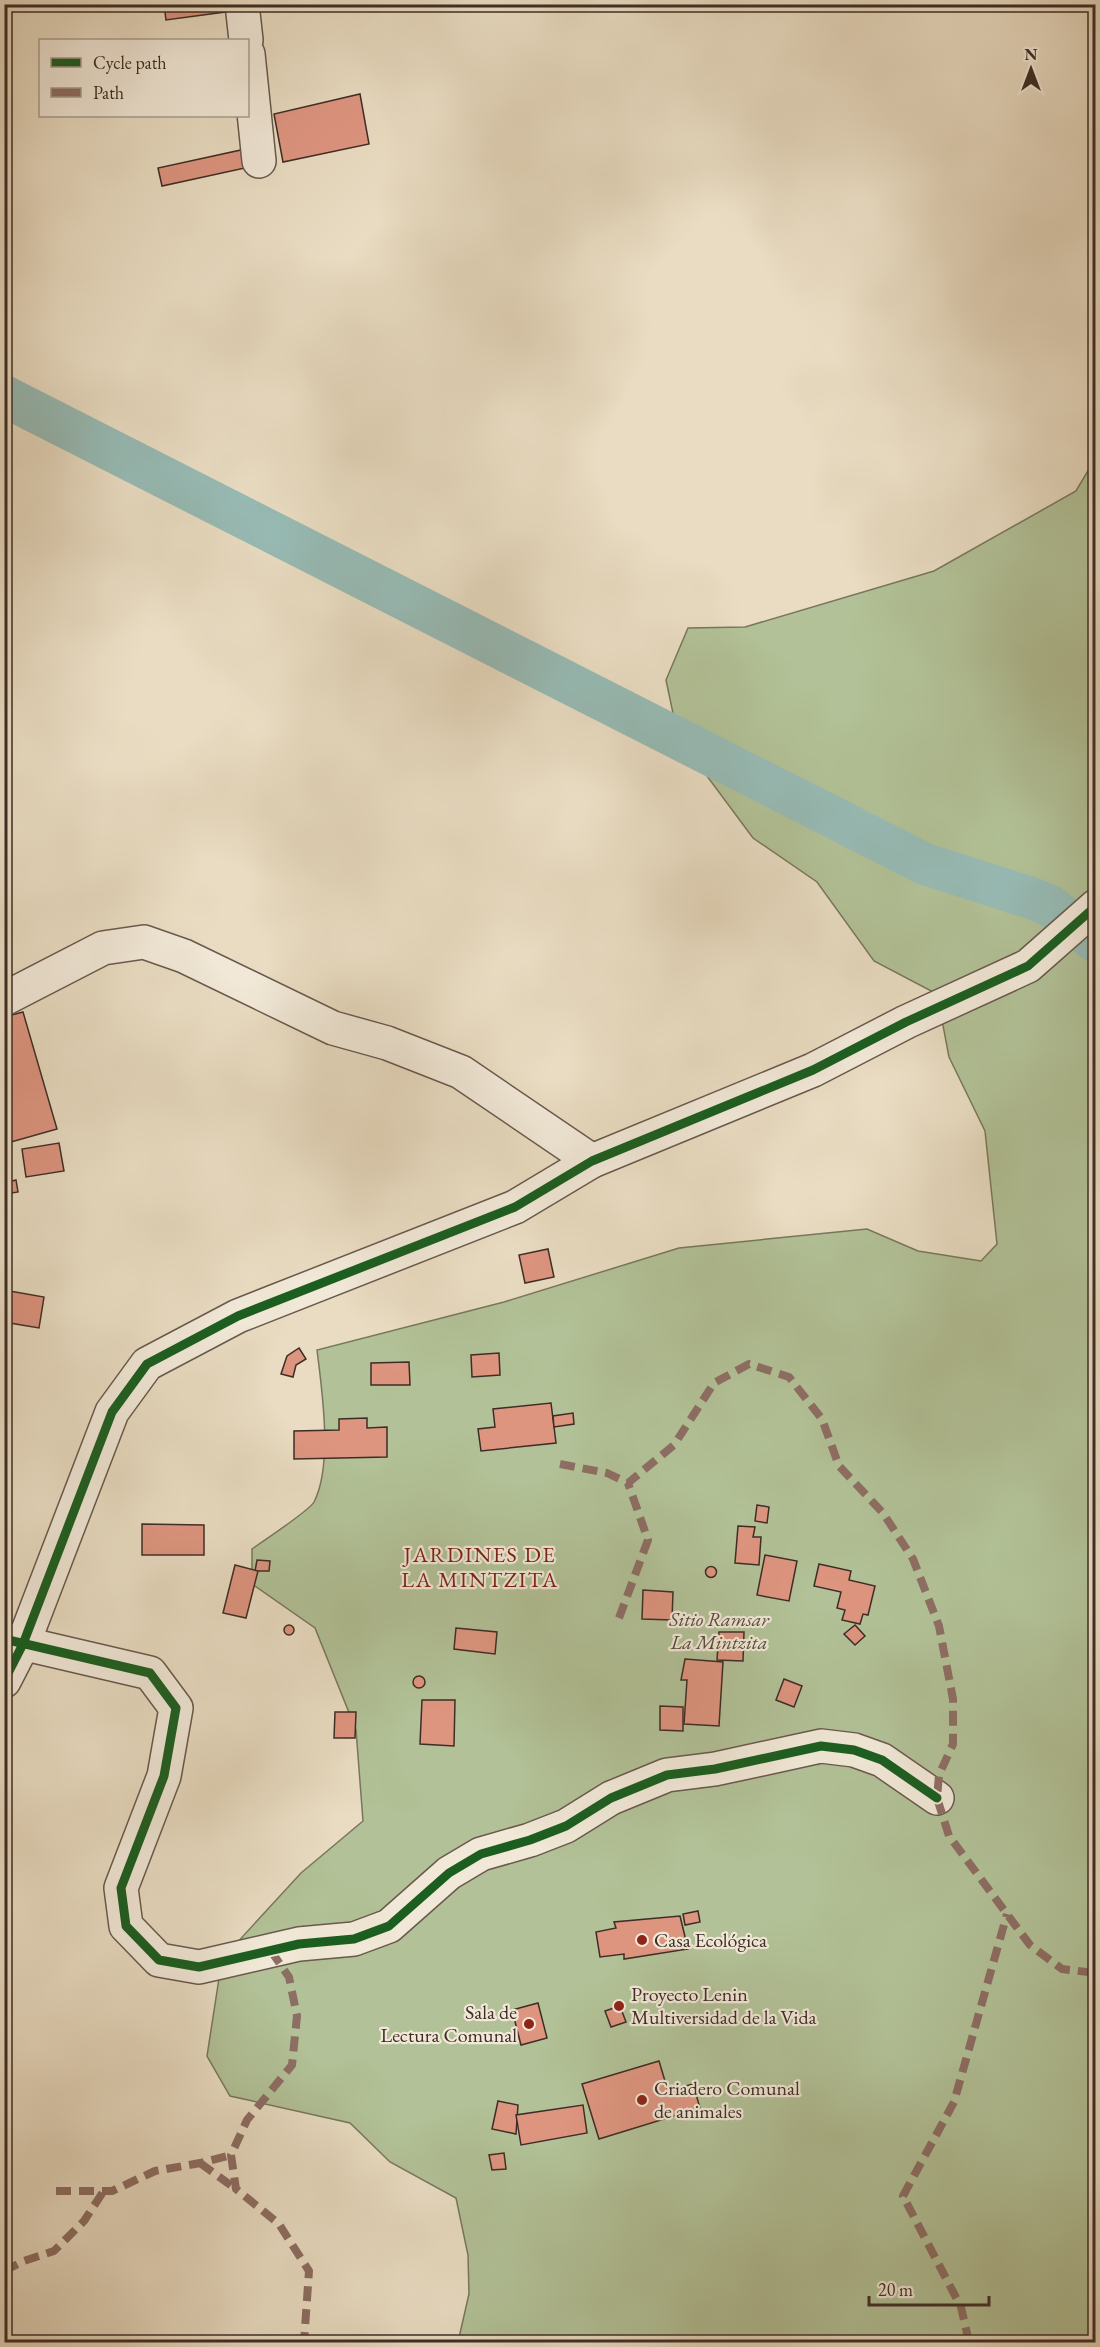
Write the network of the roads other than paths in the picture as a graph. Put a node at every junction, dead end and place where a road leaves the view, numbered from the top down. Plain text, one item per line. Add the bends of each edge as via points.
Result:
1 (242, 4) edge
2 (246, 39) edge
3 (249, 64) edge
4 (259, 161) dead end
5 (1083, 918) edge
6 (4, 999) edge
7 (592, 1161) junction
8 (14, 1641) edge
9 (4, 1681) edge
10 (937, 1798) dead end

1 - 2 street
3 - 4 street
5 - 7 street via 1028,966 813,1070
6 - 7 street via 103,948 144,942 184,956 333,1028 387,1043 461,1072
7 - 8 street via 515,1207 238,1316 147,1364 112,1412
8 - 9 street
8 - 10 street via 150,1673 176,1708 164,1776 121,1888 126,1926 159,1960 199,1967 299,1944 354,1939 389,1926 449,1873 481,1854 566,1826 611,1798 667,1775 821,1746 854,1750 882,1760

